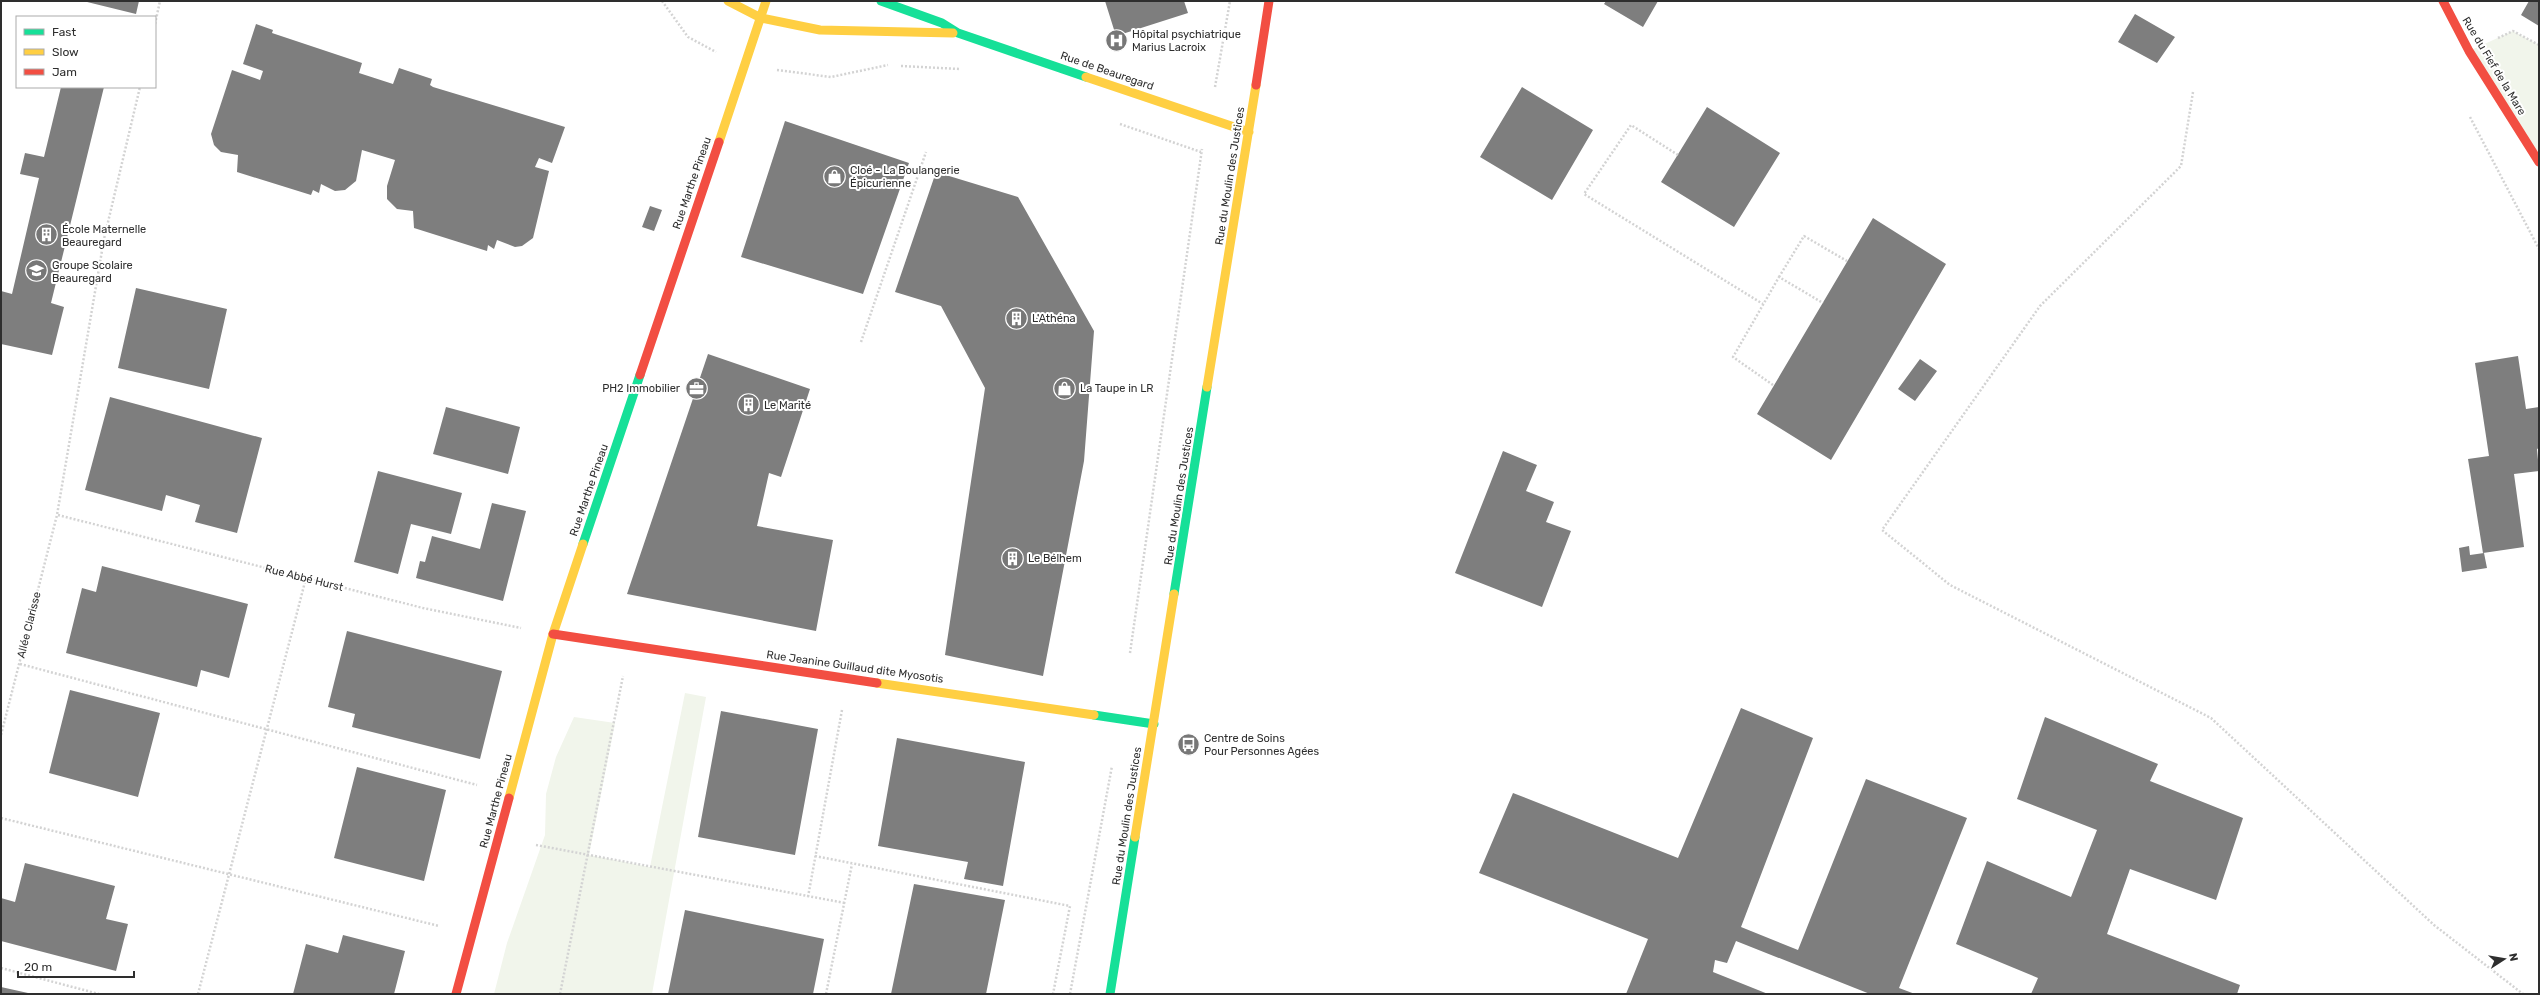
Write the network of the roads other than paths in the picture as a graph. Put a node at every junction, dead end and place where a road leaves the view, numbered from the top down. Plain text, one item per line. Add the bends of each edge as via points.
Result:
1 (728, 1) edge
2 (766, 1) edge
3 (881, 1) edge
4 (1269, 1) edge
5 (2443, 1) edge
6 (761, 18) junction
7 (958, 33) junction
8 (1249, 132) junction
9 (2539, 162) edge
10 (553, 634) junction
11 (1154, 724) junction
12 (456, 994) edge
13 (1110, 994) edge

1 - 6 street, Rue de Beauregard
2 - 6 street, Rue Marthe Pineau
3 - 7 street, Rue de Beauregard via 942,23
4 - 8 street, Rue du Moulin des Justices
5 - 9 street, Rue du Fief de la Mare via 2470,51
6 - 7 street, Rue de Beauregard via 820,30
6 - 10 street, Rue Marthe Pineau
7 - 8 street, Rue de Beauregard
8 - 11 street, Rue du Moulin des Justices
10 - 11 street, Rue Jeanine Guillaud dite Myosotis
10 - 12 street, Rue Marthe Pineau
11 - 13 street, Rue du Moulin des Justices

